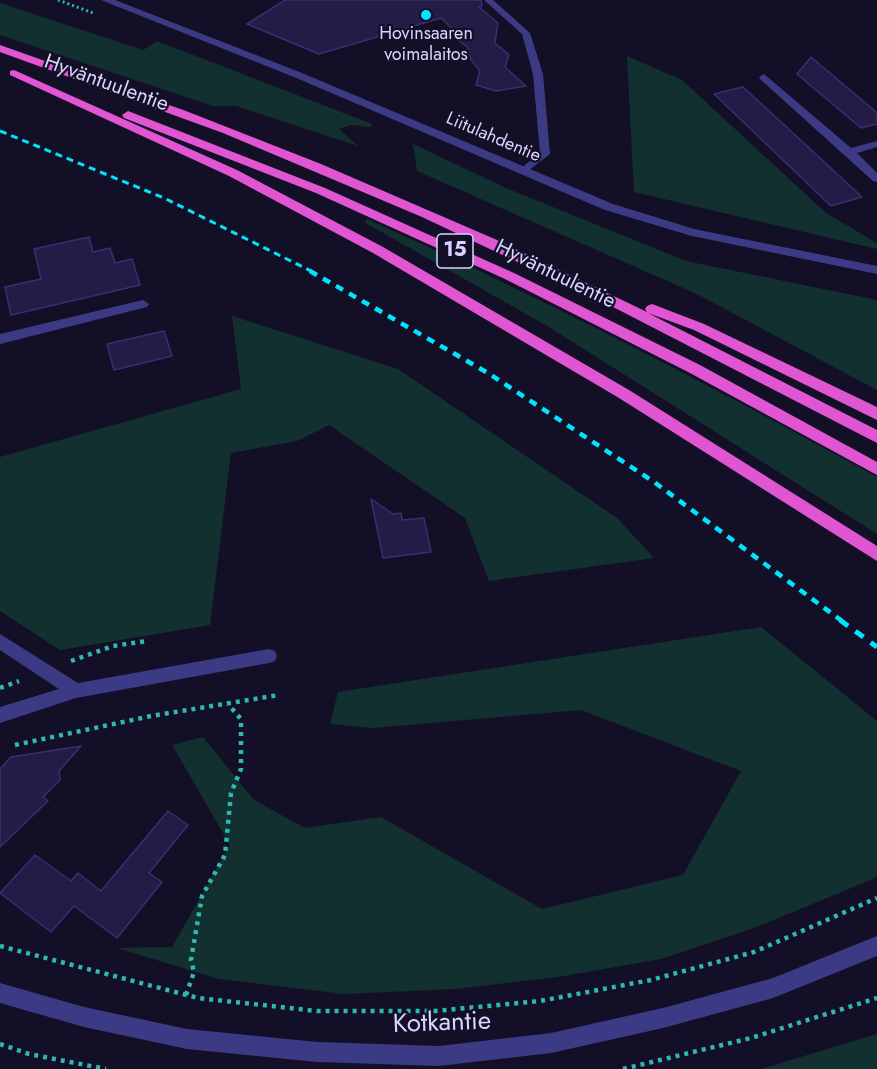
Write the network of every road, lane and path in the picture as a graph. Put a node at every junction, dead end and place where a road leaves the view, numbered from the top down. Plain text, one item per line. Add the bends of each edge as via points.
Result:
1 (106, 0) edge
2 (488, 0) edge
3 (0, 48) edge
4 (0, 68) edge
5 (14, 73) junction
6 (764, 77) dead end
7 (877, 144) edge
8 (849, 152) junction
9 (524, 171) junction
10 (877, 179) edge
11 (877, 270) edge
12 (570, 279) junction
13 (143, 304) dead end
14 (0, 339) edge
15 (877, 414) edge
16 (877, 437) edge
17 (877, 469) edge
18 (877, 554) edge
19 (0, 641) edge
20 (269, 656) dead end
21 (76, 691) junction
22 (279, 695) dead end
23 (228, 704) junction
24 (0, 715) edge
25 (15, 745) dead end
26 (877, 898) edge
27 (0, 946) edge
28 (877, 946) edge
29 (0, 993) edge
30 (186, 995) junction
31 (877, 998) edge
32 (0, 1044) edge
33 (106, 1069) edge
34 (623, 1069) edge

1 - 9 street, Liitulahdentie via 298,75
2 - 9 lane via 526,33 538,74 545,154
3 - 12 highway, Hyväntuulentie / 15 via 315,165
4 - 5 highway, Hyväntuulentie / 15
5 - 17 highway, Hyväntuulentie / 15 via 168,129 406,228 625,333
5 - 18 highway via 233,173 368,244 624,394
6 - 8 street
7 - 8 street
8 - 10 street
9 - 11 street, Liitulahdentie via 609,207 665,224
12 - 15 highway via 699,327
12 - 16 highway, Hyväntuulentie / 15
13 - 14 street
19 - 21 street
20 - 21 street
21 - 24 street
22 - 23 path
23 - 25 path
23 - 30 path via 241,719 241,769 231,793 225,855 202,896 191,960 194,972
26 - 30 path via 754,952 651,980 540,1001 435,1011 317,1011
27 - 30 path
28 - 29 street, Kotkantie via 772,988 663,1018 551,1044 439,1056 317,1052 187,1040
31 - 34 path via 800,1026 681,1058
32 - 33 path via 29,1054

